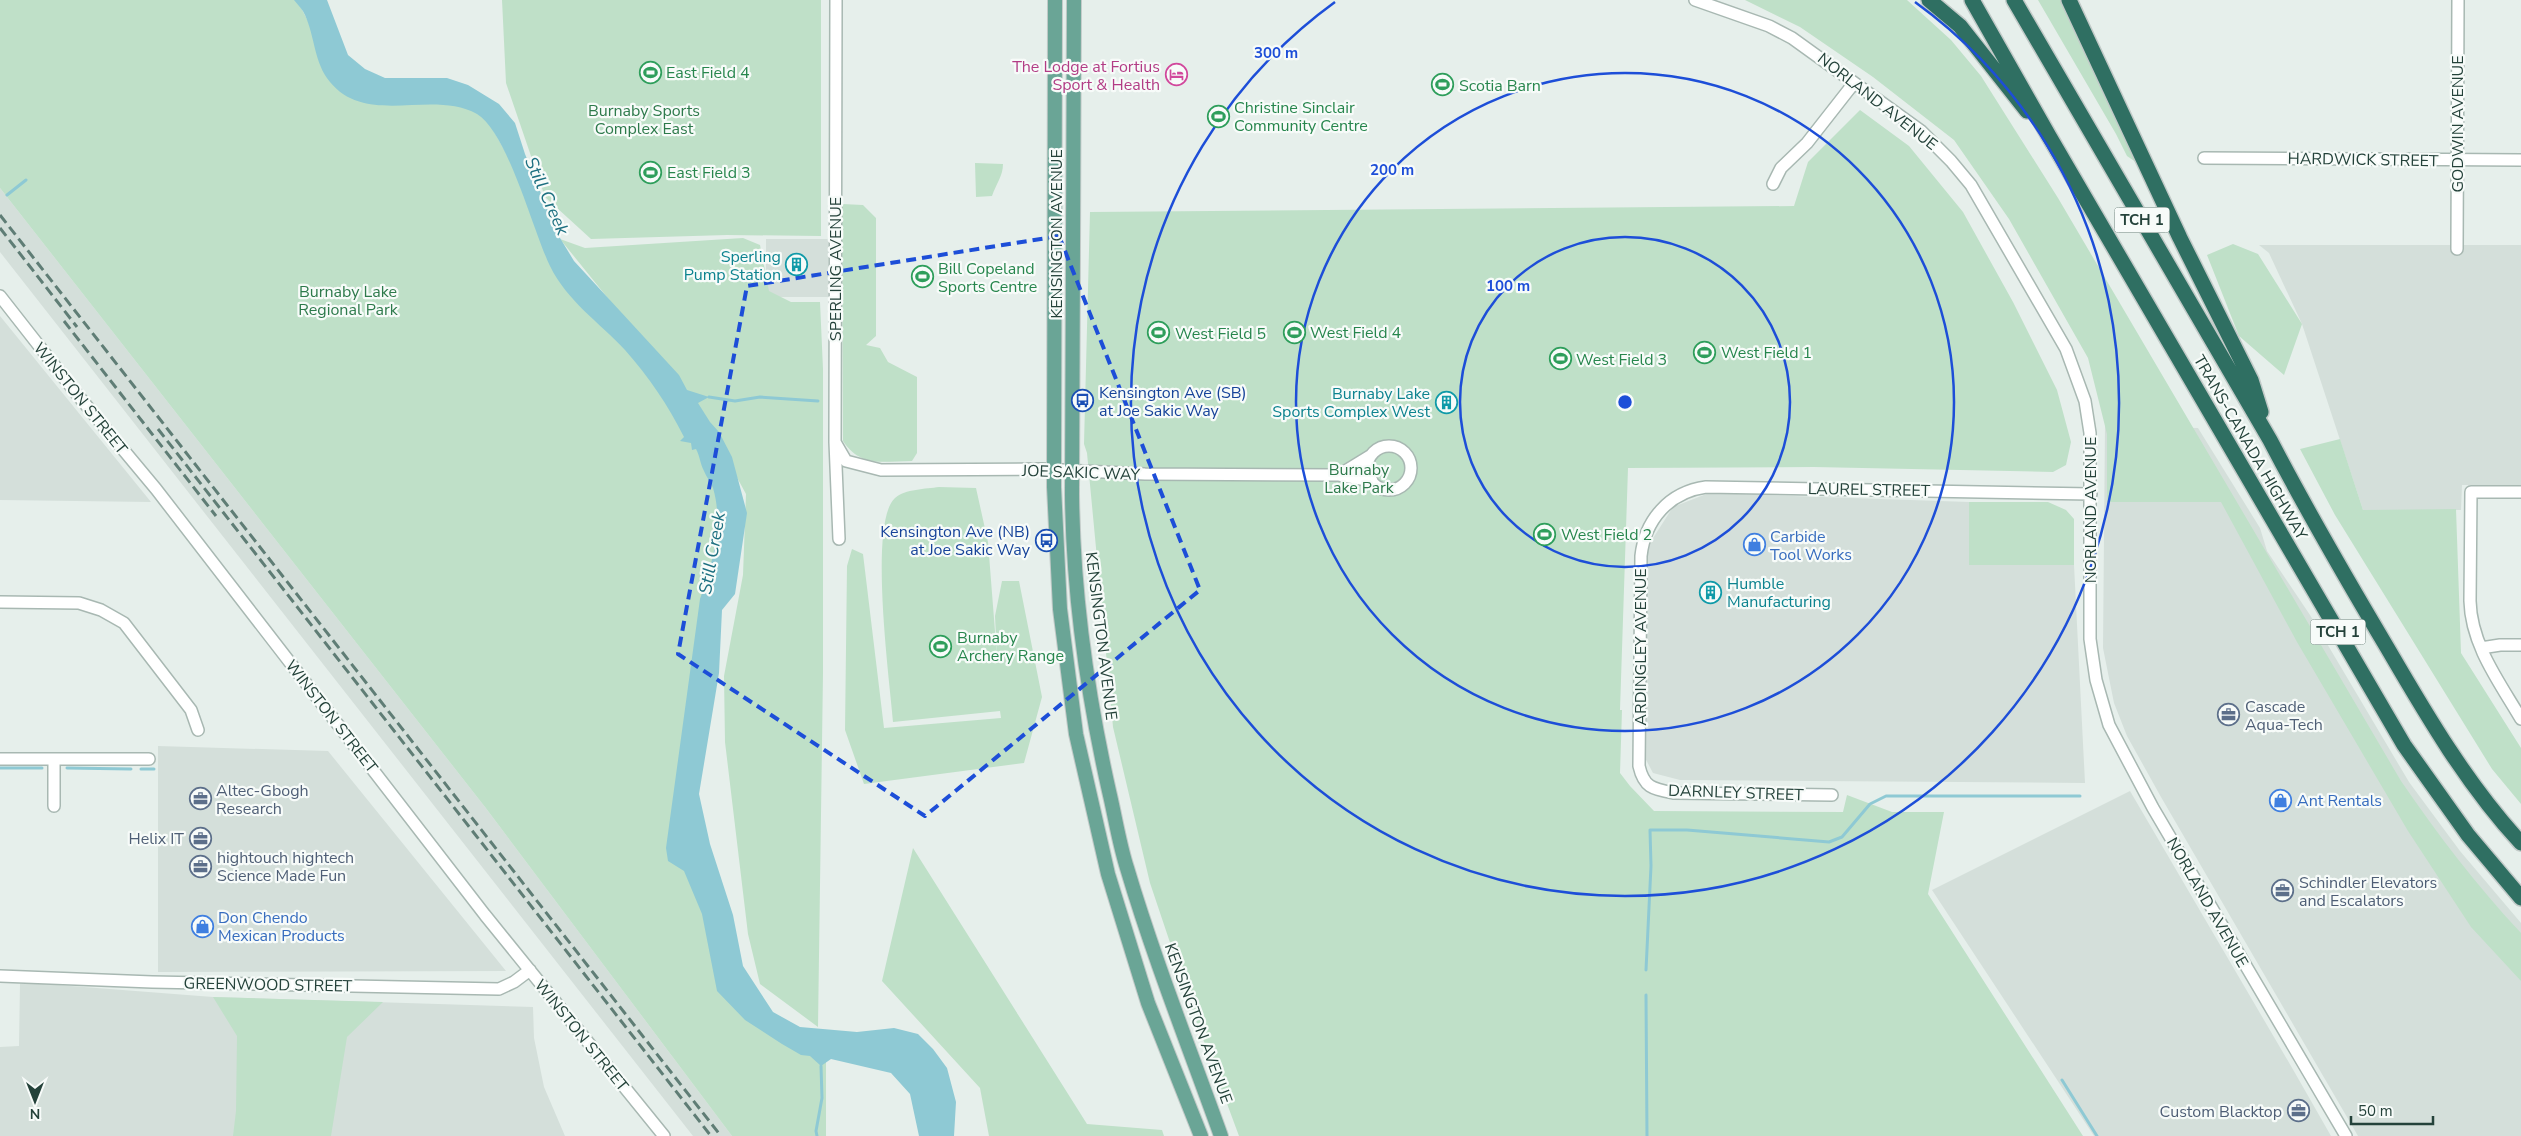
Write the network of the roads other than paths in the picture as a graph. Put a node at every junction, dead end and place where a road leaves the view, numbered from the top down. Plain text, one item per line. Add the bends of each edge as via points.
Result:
1 (836, 0) edge
2 (1055, 0) edge
3 (1074, 0) edge
4 (1695, 0) edge
5 (1929, 0) edge
6 (1972, 0) edge
7 (2014, 0) edge
8 (2069, 0) edge
9 (2458, 0) edge
10 (1854, 83) junction
11 (2048, 136) junction
12 (2204, 158) dead end
13 (2456, 160) junction
14 (2521, 160) edge
15 (1772, 184) dead end
16 (2457, 249) dead end
17 (0, 296) edge
18 (2270, 440) junction
19 (835, 442) junction
20 (1370, 456) junction
21 (1054, 470) junction
22 (1072, 470) junction
23 (1339, 475) junction
24 (1372, 482) junction
25 (2521, 492) edge
26 (2091, 494) junction
27 (1656, 515) joint
28 (839, 539) dead end
29 (0, 602) edge
30 (2521, 645) edge
31 (2482, 648) junction
32 (2521, 719) edge
33 (198, 730) dead end
34 (0, 759) edge
35 (150, 759) dead end
36 (54, 760) junction
37 (1644, 781) joint
38 (1832, 795) dead end
39 (54, 806) dead end
40 (2521, 843) edge
41 (2521, 898) edge
42 (530, 970) junction
43 (0, 976) edge
44 (664, 1136) edge
45 (1201, 1136) edge
46 (1221, 1136) edge
47 (2346, 1136) edge

1 - 19 street, SPERLING AVENUE
2 - 21 main road, KENSINGTON AVENUE
3 - 22 main road, KENSINGTON AVENUE
4 - 10 street, NORLAND AVENUE via 1769,26 1792,38
5 - 11 highway via 1960,26
6 - 11 highway, TRANS-CANADA HIGHWAY / TCH 1
7 - 18 highway, TRANS-CANADA HIGHWAY / TCH 1
8 - 18 highway via 2180,238 2251,380
9 - 13 street, GODWIN AVENUE
10 - 15 street via 1807,143 1781,168
10 - 26 street, NORLAND AVENUE via 1922,131 1962,174 2066,349 2085,401 2090,433
11 - 41 highway, TRANS-CANADA HIGHWAY / TCH 1 via 2404,745 2468,835
12 - 13 street, HARDWICK STREET
13 - 14 street, HARDWICK STREET
13 - 16 street, GODWIN AVENUE
17 - 42 street, WINSTON STREET via 156,489
18 - 40 highway, TRANS-CANADA HIGHWAY / TCH 1 via 2298,494 2436,729
19 - 21 street, JOE SAKIC WAY via 846,461 881,470
19 - 28 street, SPERLING AVENUE
20 - 23 street, JOE SAKIC WAY
20 - 24 street via 1367,468
20 - 24 street, JOE SAKIC WAY via 1380,447 1394,446 1407,453 1412,467 1408,481 1396,489 1381,489
21 - 22 street, JOE SAKIC WAY
21 - 45 main road, KENSINGTON AVENUE via 1056,561 1076,734 1108,874 1148,1003
22 - 23 street, JOE SAKIC WAY via 1145,474
22 - 46 main road, KENSINGTON AVENUE via 1072,542 1079,618 1102,761 1126,867
23 - 24 street, JOE SAKIC WAY
25 - 31 street via 2471,492 2470,609
26 - 27 street, LAUREL STREET via 1706,487 1682,494
26 - 47 street, NORLAND AVENUE via 2090,639 2096,680 2109,726
27 - 37 street, ARDINGLEY AVENUE via 1647,530 1641,556 1639,766
29 - 33 street via 79,603 124,623 191,710
30 - 31 street via 2500,644
31 - 32 street
34 - 36 street
35 - 36 street
36 - 39 street
37 - 38 street, DARNLEY STREET via 1656,789 1674,794
42 - 43 street, GREENWOOD STREET via 499,989
42 - 44 street, WINSTON STREET

